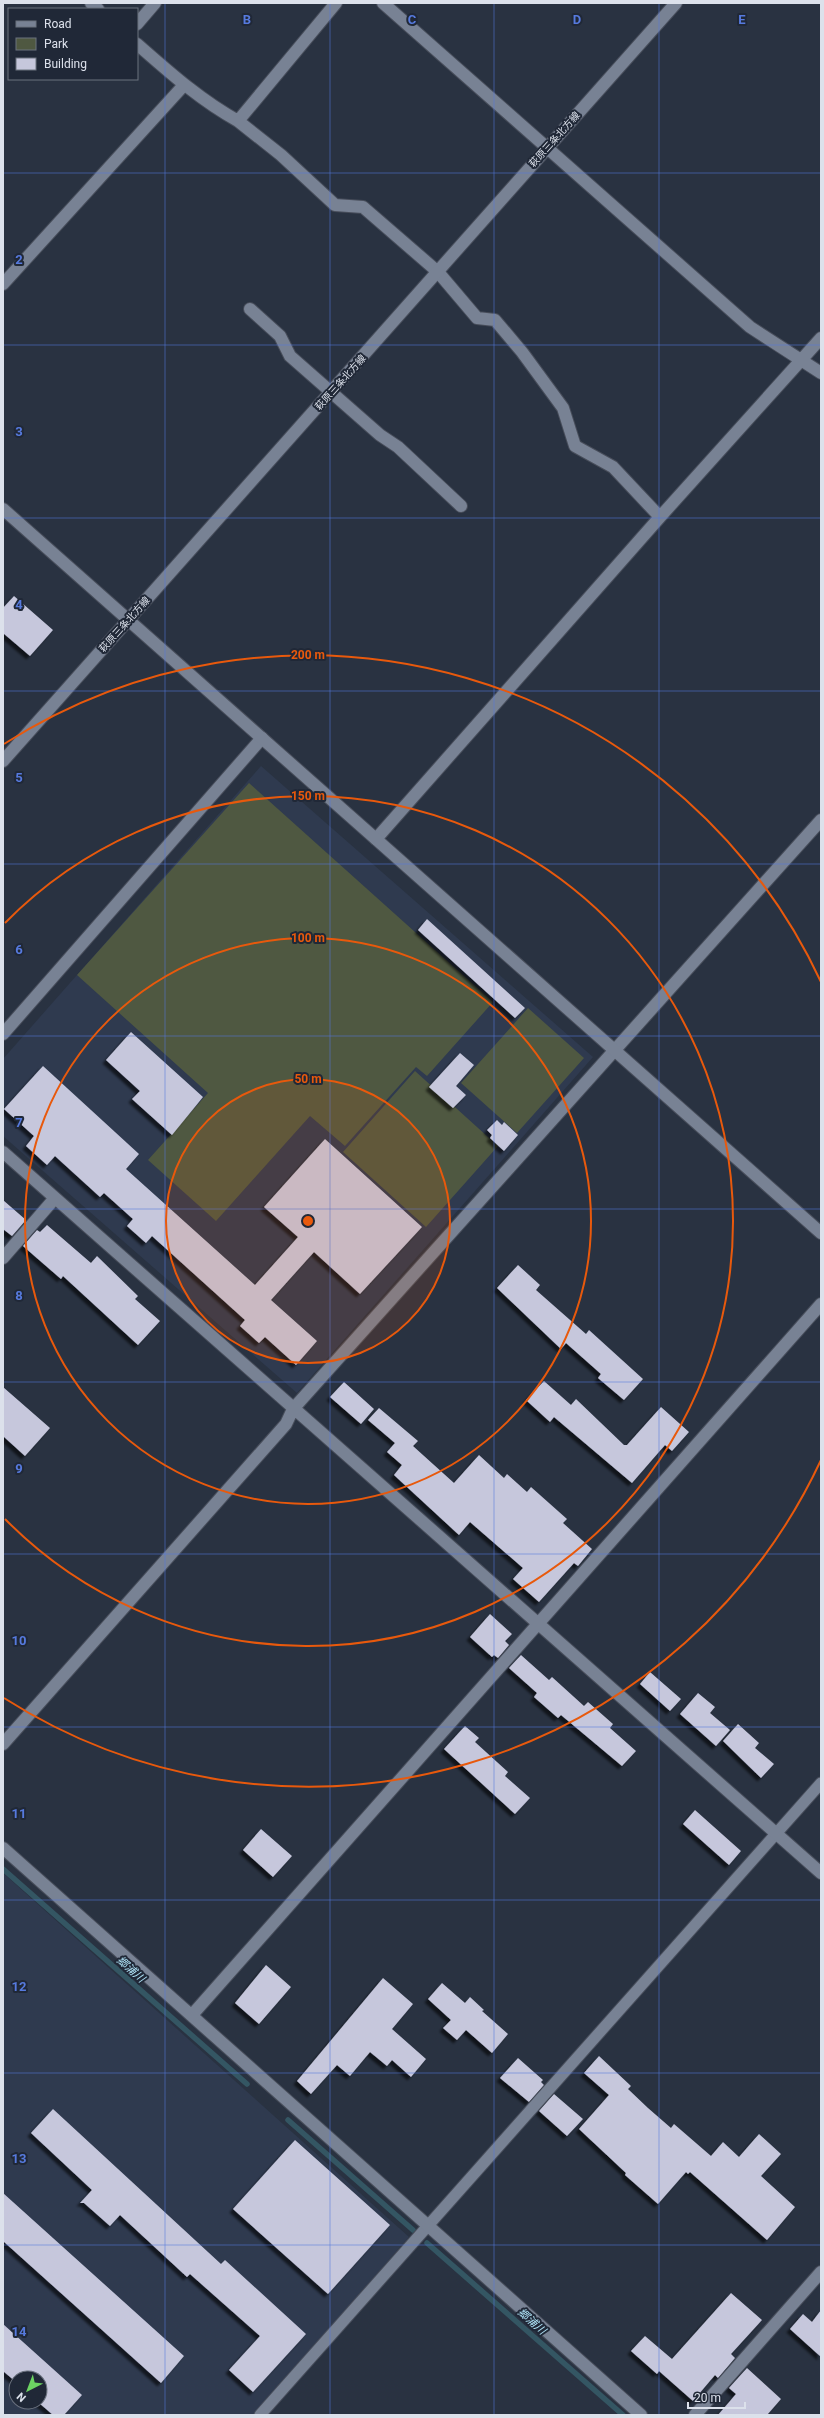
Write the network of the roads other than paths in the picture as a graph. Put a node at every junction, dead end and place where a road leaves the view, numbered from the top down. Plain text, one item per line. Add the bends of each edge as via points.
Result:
1 (155, 3) edge
2 (336, 3) edge
3 (383, 3) edge
4 (676, 3) edge
5 (138, 23) edge
6 (138, 45) edge
7 (184, 85) junction
8 (238, 121) junction
9 (545, 148) junction
10 (438, 272) junction
11 (3, 284) edge
12 (250, 309) dead end
13 (821, 338) edge
14 (801, 361) junction
15 (821, 373) edge
16 (330, 392) junction
17 (461, 506) dead end
18 (3, 509) edge
19 (660, 517) junction
20 (128, 619) junction
21 (262, 738) junction
22 (3, 761) edge
23 (821, 820) edge
24 (376, 839) junction
25 (3, 1034) edge
26 (614, 1049) junction
27 (3, 1152) edge
28 (55, 1198) junction
29 (821, 1233) edge
30 (3, 1258) edge
31 (821, 1304) edge
32 (293, 1409) junction
33 (539, 1623) junction
34 (3, 1744) edge
35 (821, 1783) edge
36 (776, 1833) junction
37 (3, 1848) edge
38 (821, 1873) edge
39 (192, 2015) junction
40 (427, 2226) junction
41 (821, 2272) edge
42 (260, 2415) edge
43 (641, 2415) edge
44 (695, 2415) edge

1 - 5 street
2 - 8 street
3 - 9 street
4 - 9 street, 萩原三条北方線
6 - 7 street
7 - 8 street
7 - 11 street
8 - 10 street via 281,155 335,205 363,207
9 - 10 street, 萩原三条北方線
9 - 14 street via 750,327
10 - 16 street, 萩原三条北方線
10 - 19 street via 477,318 495,320 522,352 562,408 575,446 613,467
12 - 16 street via 280,336 290,356
13 - 14 street
14 - 15 street
14 - 19 street
16 - 17 street via 398,448
16 - 20 street, 萩原三条北方線
18 - 20 street
19 - 24 street
20 - 21 street
20 - 22 street, 萩原三条北方線
21 - 24 street
21 - 25 street
23 - 26 street
24 - 26 street
26 - 29 street
26 - 32 street
27 - 28 street
28 - 30 street
28 - 32 street
31 - 33 street
32 - 33 street
32 - 34 street via 286,1424
33 - 36 street
33 - 39 street
35 - 36 lane
36 - 38 street
36 - 40 lane
37 - 39 street
39 - 40 street
40 - 42 lane
40 - 43 street
41 - 44 street

